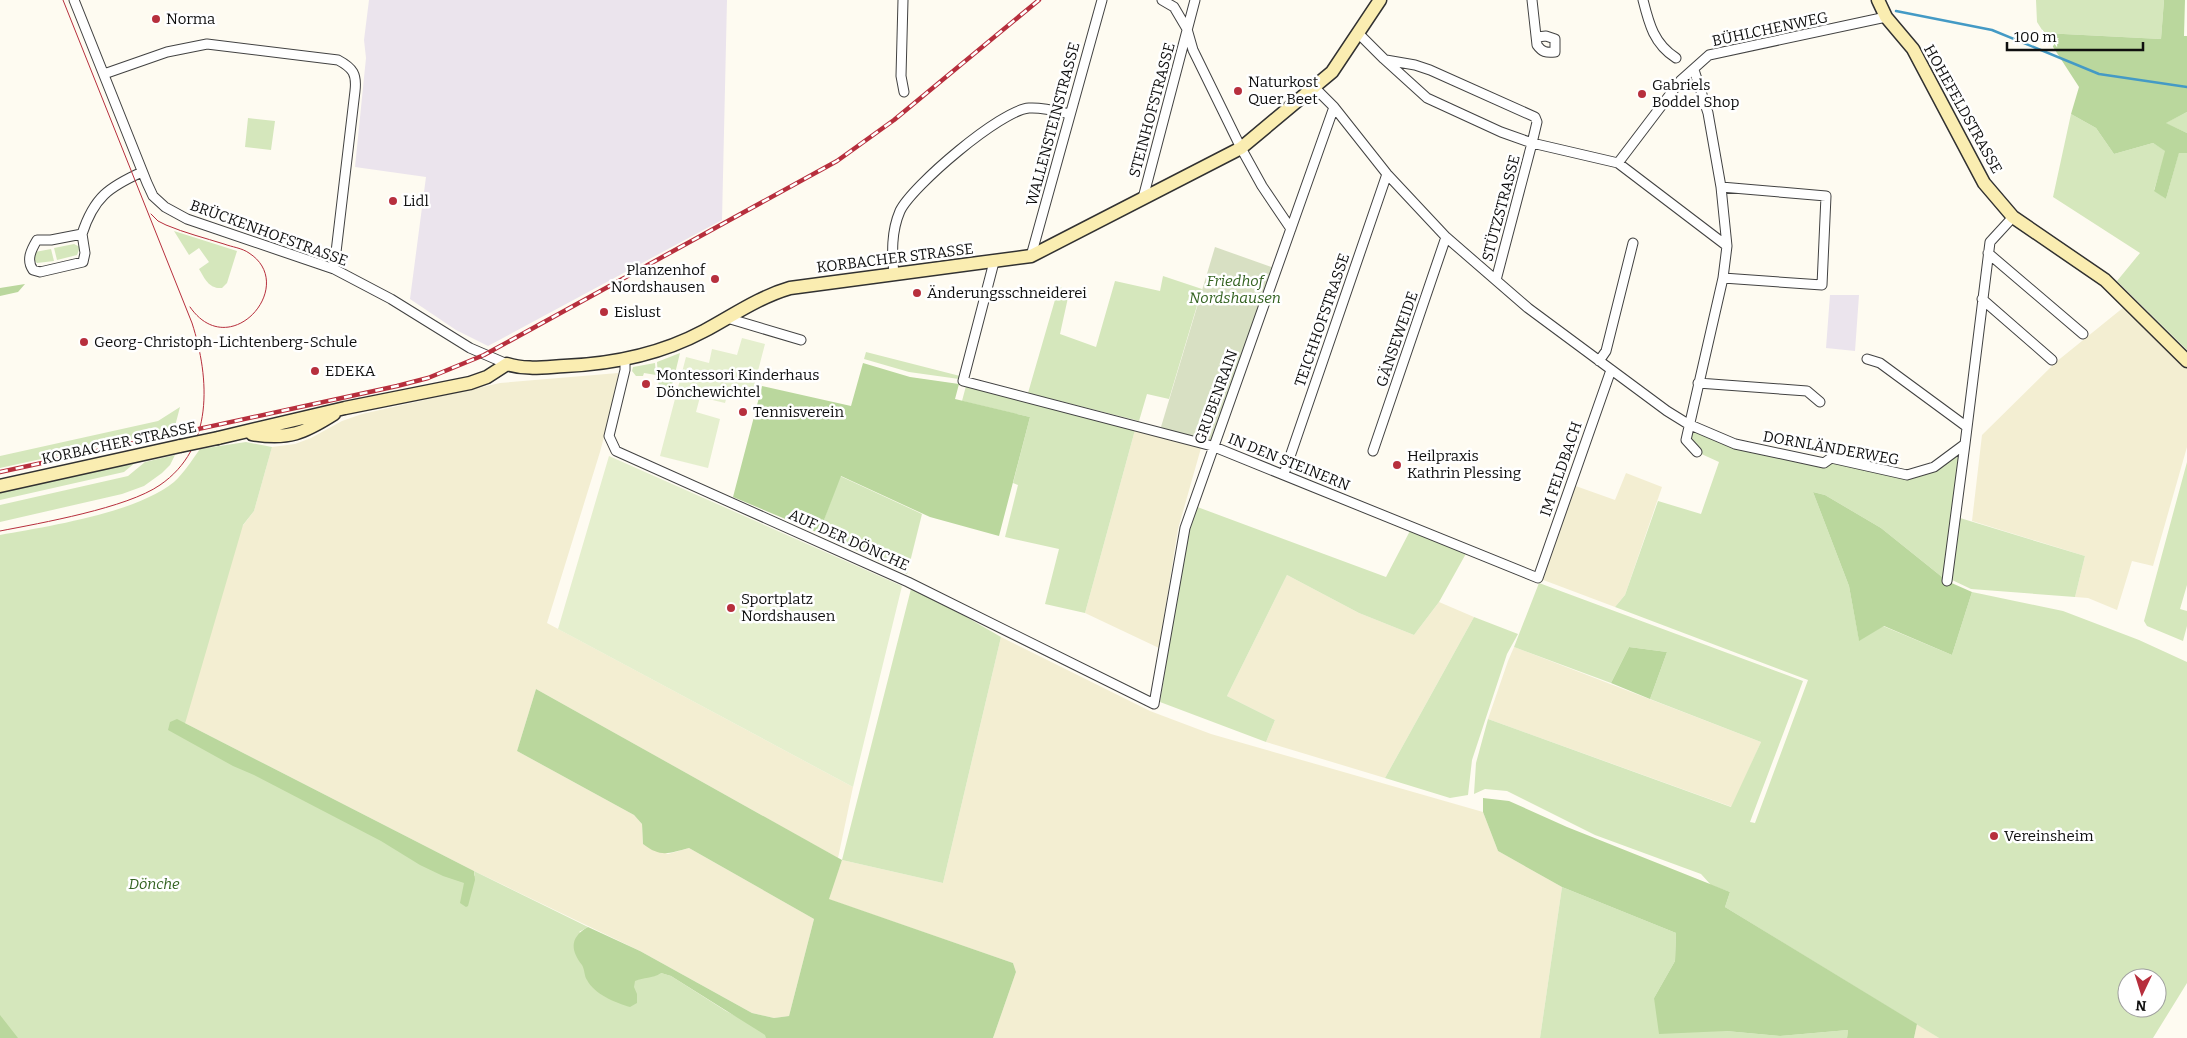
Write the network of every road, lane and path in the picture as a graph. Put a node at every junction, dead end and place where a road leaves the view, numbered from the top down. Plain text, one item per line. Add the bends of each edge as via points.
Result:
1 (74, 0) edge
2 (903, 0) edge
3 (1102, 0) edge
4 (1162, 0) edge
5 (1194, 0) edge
6 (1380, 0) edge
7 (1532, 0) edge
8 (1643, 0) edge
9 (1878, 0) edge
10 (1886, 17) junction
11 (1187, 29) junction
12 (1358, 33) junction
13 (1537, 37) dead end
14 (1676, 58) dead end
15 (1384, 59) junction
16 (1694, 70) junction
17 (104, 74) junction
18 (1315, 88) junction
19 (904, 92) dead end
20 (1334, 107) junction
21 (1070, 114) junction
22 (1532, 144) junction
23 (1241, 148) junction
24 (1618, 162) junction
25 (142, 172) junction
26 (1387, 174) junction
27 (1721, 187) junction
28 (1143, 198) junction
29 (2013, 217) junction
30 (1291, 229) junction
31 (82, 234) junction
32 (1446, 237) junction
33 (1633, 244) dead end
34 (1727, 246) junction
35 (1988, 253) junction
36 (1032, 256) junction
37 (994, 262) junction
38 (334, 269) junction
39 (894, 275) junction
40 (1723, 278) junction
41 (1496, 280) junction
42 (1982, 299) junction
43 (727, 318) junction
44 (2083, 334) dead end
45 (801, 340) dead end
46 (624, 359) junction
47 (1867, 359) dead end
48 (2052, 360) dead end
49 (1599, 361) junction
50 (2187, 361) edge
51 (507, 364) junction
52 (1611, 370) junction
53 (1698, 383) junction
54 (1820, 402) dead end
55 (1688, 424) junction
56 (1967, 427) junction
57 (1965, 444) junction
58 (1212, 446) junction
59 (1373, 451) dead end
60 (1697, 452) dead end
61 (1284, 474) junction
62 (0, 486) edge
63 (1538, 578) joint
64 (1948, 581) dead end
65 (1154, 704) joint

1 - 17 street, BRÜCKENHOFSTRASSE
2 - 19 street via 901,76
3 - 21 street, WALLENSTEINSTRASSE
4 - 11 street via 1174,7
5 - 11 street, STEINHOFSTRASSE
6 - 12 street, KORBACHER STRASSE
7 - 13 street
8 - 14 street via 1662,49
9 - 10 street, HOHEFELDSTRASSE
10 - 16 street, BÜHLCHENWEG via 1709,55
10 - 29 street, HOHEFELDSTRASSE via 1913,49 1984,183
11 - 23 street via 1193,50
11 - 28 street, STEINHOFSTRASSE
12 - 15 street
12 - 18 street, KORBACHER STRASSE via 1332,72
15 - 22 street via 1427,98
15 - 22 street, STÜTZSTRASSE via 1415,65 1530,113 1537,122
16 - 24 street, BÜHLCHENWEG via 1681,80
16 - 27 street via 1708,113
17 - 25 street, BRÜCKENHOFSTRASSE
17 - 38 street via 167,52 207,44 338,60 351,66 355,74 355,91
18 - 20 street
18 - 23 street, KORBACHER STRASSE
20 - 26 street
20 - 30 street, GRUBENRAIN
21 - 36 street, WALLENSTEINSTRASSE
21 - 39 street via 1027,108 1002,118 927,180 901,209 894,228
22 - 24 street
22 - 41 street, STÜTZSTRASSE
23 - 28 street, KORBACHER STRASSE
23 - 30 street
24 - 34 street
25 - 31 street via 113,185 102,195
25 - 38 street, BRÜCKENHOFSTRASSE via 153,196 187,219
26 - 32 street
26 - 61 street, TEICHHOFSTRASSE
27 - 34 street
27 - 40 street via 1826,196 1822,285
28 - 36 street, KORBACHER STRASSE
29 - 35 street via 1990,242
29 - 50 street, HOHEFELDSTRASSE via 2105,280
30 - 58 street, GRUBENRAIN
31 - 31 street via 37,240 30,252 30,266 40,272 83,262
32 - 41 street
32 - 59 street, GÄNSEWEIDE
33 - 49 street via 1606,350
34 - 40 street
35 - 42 street
35 - 44 street
36 - 37 street, KORBACHER STRASSE
37 - 39 street, KORBACHER STRASSE
37 - 58 street, IN DEN STEINERN via 963,381
38 - 51 street, BRÜCKENHOFSTRASSE via 391,299 477,352
39 - 43 street, KORBACHER STRASSE via 790,288 773,293
40 - 53 street
41 - 49 street
42 - 48 street
42 - 56 street
43 - 45 street
43 - 46 street, KORBACHER STRASSE via 672,345
46 - 51 street, KORBACHER STRASSE via 521,368
46 - 65 street, AUF DER DÖNCHE via 625,370 609,436 616,452 908,582
47 - 56 street via 1880,363
49 - 52 street
51 - 62 street, KORBACHER STRASSE, bridge via 470,383 345,408 306,432 268,436 244,432
52 - 55 street
52 - 63 street, IM FELDBACH
53 - 54 street via 1807,391
53 - 55 street
55 - 57 street, DORNLÄNDERWEG via 1735,444 1824,463 1831,458 1864,464 1876,470 1908,476 1934,468
55 - 60 street via 1686,440
56 - 57 street
57 - 64 street
58 - 61 street, IN DEN STEINERN
58 - 65 street, GRUBENRAIN via 1185,528
61 - 63 street, IN DEN STEINERN

